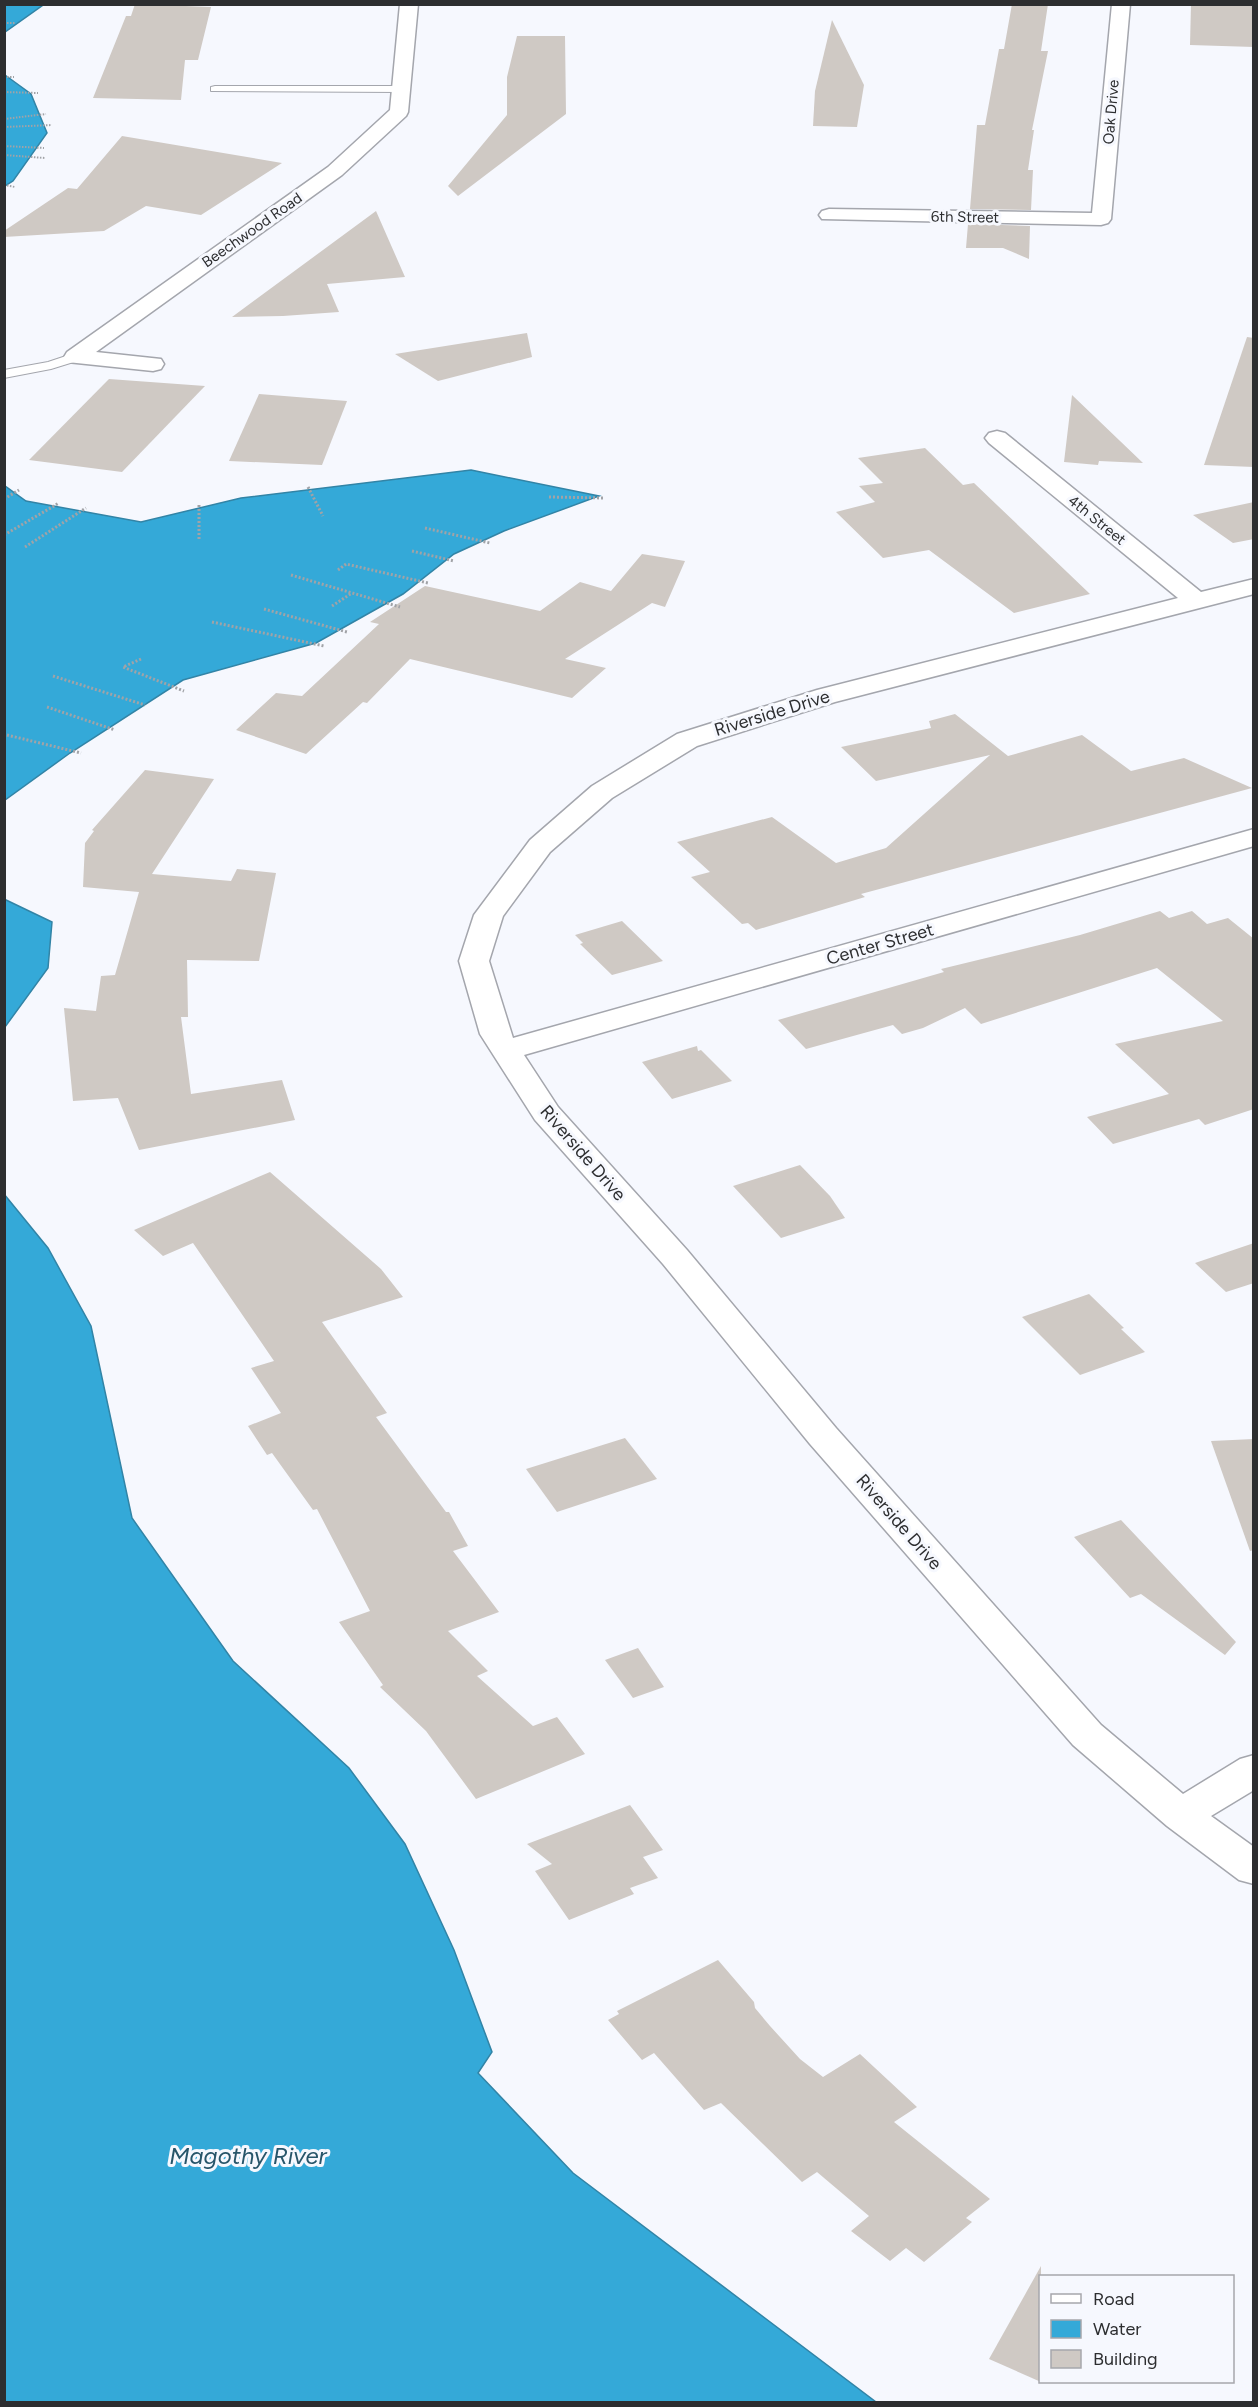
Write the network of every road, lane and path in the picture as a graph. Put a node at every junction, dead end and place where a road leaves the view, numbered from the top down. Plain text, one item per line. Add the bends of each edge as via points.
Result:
1 (409, 4) edge
2 (1121, 4) edge
3 (4, 23) edge
4 (16, 23) dead end
5 (4, 77) edge
6 (14, 77) dead end
7 (215, 89) dead end
8 (401, 89) junction
9 (4, 92) edge
10 (38, 93) dead end
11 (46, 114) dead end
12 (4, 119) edge
13 (52, 125) dead end
14 (4, 127) edge
15 (4, 146) edge
16 (44, 148) dead end
17 (4, 155) edge
18 (45, 158) dead end
19 (4, 185) edge
20 (15, 187) dead end
21 (829, 215) dead end
22 (1101, 219) joint
23 (75, 357) junction
24 (153, 364) dead end
25 (4, 374) edge
26 (997, 438) dead end
27 (308, 487) dead end
28 (19, 490) dead end
29 (549, 497) dead end
30 (4, 498) edge
31 (605, 498) dead end
32 (59, 503) dead end
33 (199, 505) dead end
34 (86, 508) dead end
35 (323, 516) dead end
36 (425, 528) dead end
37 (4, 535) edge
38 (199, 541) dead end
39 (490, 543) dead end
40 (25, 547) dead end
41 (412, 551) dead end
42 (454, 561) dead end
43 (338, 570) dead end
44 (291, 575) dead end
45 (428, 583) dead end
46 (1254, 586) edge
47 (353, 593) junction
48 (1197, 601) junction
49 (332, 606) dead end
50 (400, 607) dead end
51 (264, 609) dead end
52 (212, 622) dead end
53 (347, 632) dead end
54 (324, 646) dead end
55 (141, 659) dead end
56 (52, 676) dead end
57 (184, 691) dead end
58 (145, 705) dead end
59 (47, 707) dead end
60 (115, 730) dead end
61 (7, 735) dead end
62 (81, 753) dead end
63 (1254, 837) edge
64 (506, 1050) junction
65 (1254, 1769) edge
66 (1181, 1815) junction
67 (1254, 1869) edge

1 - 8 street, Beechwood Road
2 - 22 street, Oak Drive
3 - 4 path
5 - 6 path
7 - 8 lane
8 - 23 street, Beechwood Road via 399,112 335,171
9 - 10 path
11 - 12 path
13 - 14 path
15 - 16 path
17 - 18 path
19 - 20 path
21 - 22 street, 6th Street
23 - 24 street
23 - 25 lane
26 - 48 street, 4th Street
27 - 35 path
28 - 30 path
29 - 31 path
32 - 37 path
33 - 38 path
34 - 40 path
36 - 39 path
41 - 42 path
43 - 45 path via 346,564
44 - 47 path
46 - 48 street, Riverside Drive
47 - 49 path
47 - 50 path
48 - 64 street, Riverside Drive via 826,696 741,722 687,740 606,789 540,846 489,915 474,961 495,1034
51 - 53 path
52 - 54 path
55 - 57 path via 123,667
56 - 58 path
59 - 60 path
61 - 62 path
63 - 64 street, Center Street
64 - 66 street, Riverside Drive via 546,1113 675,1257 823,1436 1086,1735
65 - 66 street
66 - 67 street, Riverside Drive

